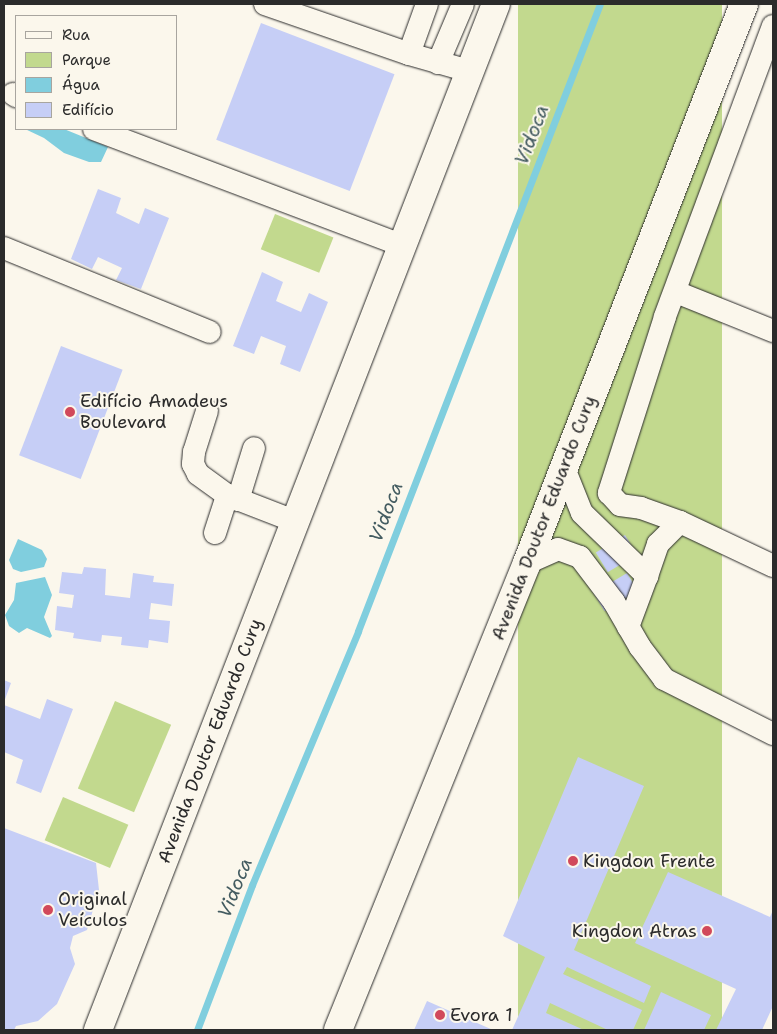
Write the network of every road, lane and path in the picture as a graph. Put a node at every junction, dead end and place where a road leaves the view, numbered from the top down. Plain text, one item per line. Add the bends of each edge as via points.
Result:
1 (265, 4) edge
2 (427, 4) edge
3 (463, 4) edge
4 (496, 4) edge
5 (744, 4) edge
6 (773, 26) edge
7 (409, 54) junction
8 (438, 63) junction
9 (469, 71) junction
10 (97, 130) edge
11 (403, 246) junction
12 (4, 248) edge
13 (676, 292) junction
14 (773, 331) edge
15 (210, 332) dead end
16 (207, 411) dead end
17 (254, 448) dead end
18 (564, 468) junction
19 (232, 498) junction
20 (630, 507) junction
21 (294, 521) junction
22 (680, 522) junction
23 (602, 532) junction
24 (215, 533) dead end
25 (658, 544) junction
26 (527, 563) junction
27 (773, 566) edge
28 (647, 576) junction
29 (628, 628) junction
30 (771, 731) edge
31 (98, 1030) edge
32 (338, 1030) edge

1 - 7 street
2 - 7 street
3 - 8 street
4 - 9 main road, Avenida Doutor Eduardo Cury
5 - 18 main road, Avenida Doutor Eduardo Cury
6 - 13 street
7 - 8 street
8 - 9 street
9 - 11 main road, Avenida Doutor Eduardo Cury
10 - 11 street
11 - 21 main road, Avenida Doutor Eduardo Cury
12 - 15 street
13 - 14 street
13 - 20 street via 610,486 611,498
16 - 19 street via 193,464 206,483
17 - 19 street
18 - 23 street via 576,503
18 - 26 main road, Avenida Doutor Eduardo Cury
19 - 21 street
19 - 24 street
20 - 22 street
20 - 23 street
20 - 25 street
21 - 31 main road, Avenida Doutor Eduardo Cury
22 - 25 street
22 - 27 street
23 - 28 street
25 - 28 street
26 - 29 street via 558,550 580,557 608,593
26 - 32 main road, Avenida Doutor Eduardo Cury
28 - 29 street
29 - 30 street via 672,684

